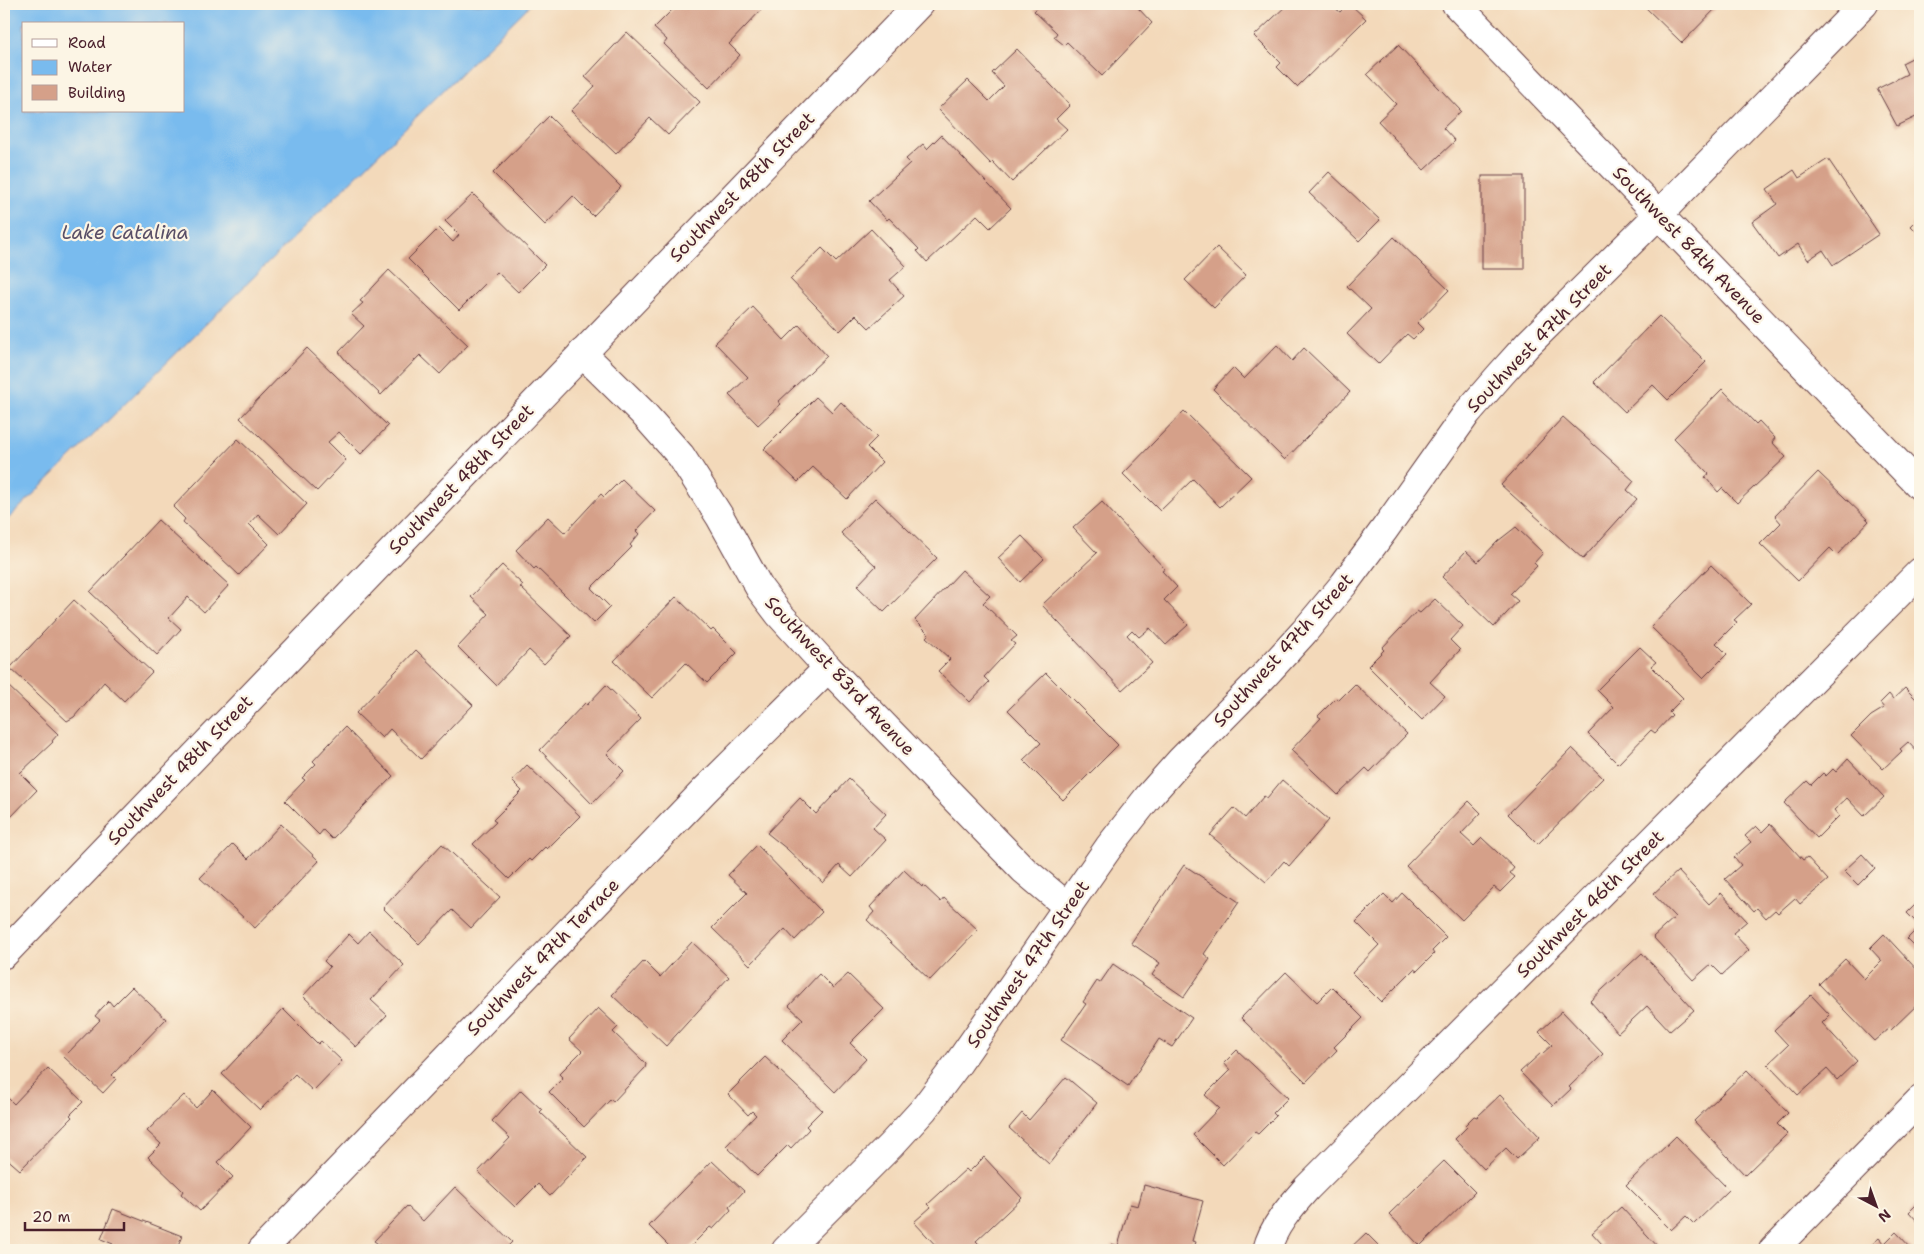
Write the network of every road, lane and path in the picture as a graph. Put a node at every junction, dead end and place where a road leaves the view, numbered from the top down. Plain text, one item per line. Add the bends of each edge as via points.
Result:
1 (920, 4) edge
2 (1456, 4) edge
3 (1864, 4) edge
4 (1659, 214) junction
5 (582, 353) junction
6 (1920, 486) edge
7 (1920, 572) edge
8 (828, 668) junction
9 (1068, 908) junction
10 (4, 954) edge
11 (1920, 1100) edge
12 (1268, 1246) edge
13 (262, 1250) edge
14 (786, 1250) edge
15 (1772, 1250) edge

1 - 5 street, Southwest 48th Street
2 - 4 street, Southwest 84th Avenue
3 - 4 street, Southwest 47th Street
4 - 6 street, Southwest 84th Avenue
4 - 9 street, Southwest 47th Street via 1528,344 1484,393 1344,584 1261,679 1149,796 1109,847
5 - 8 street, Southwest 83rd Avenue via 682,456 760,589
5 - 10 street, Southwest 48th Street
7 - 12 street, Southwest 46th Street via 1307,1188 1290,1207
8 - 9 street, Southwest 83rd Avenue via 1024,870
8 - 13 street, Southwest 47th Terrace via 705,790
9 - 14 street, Southwest 47th Street via 923,1110
11 - 15 street

